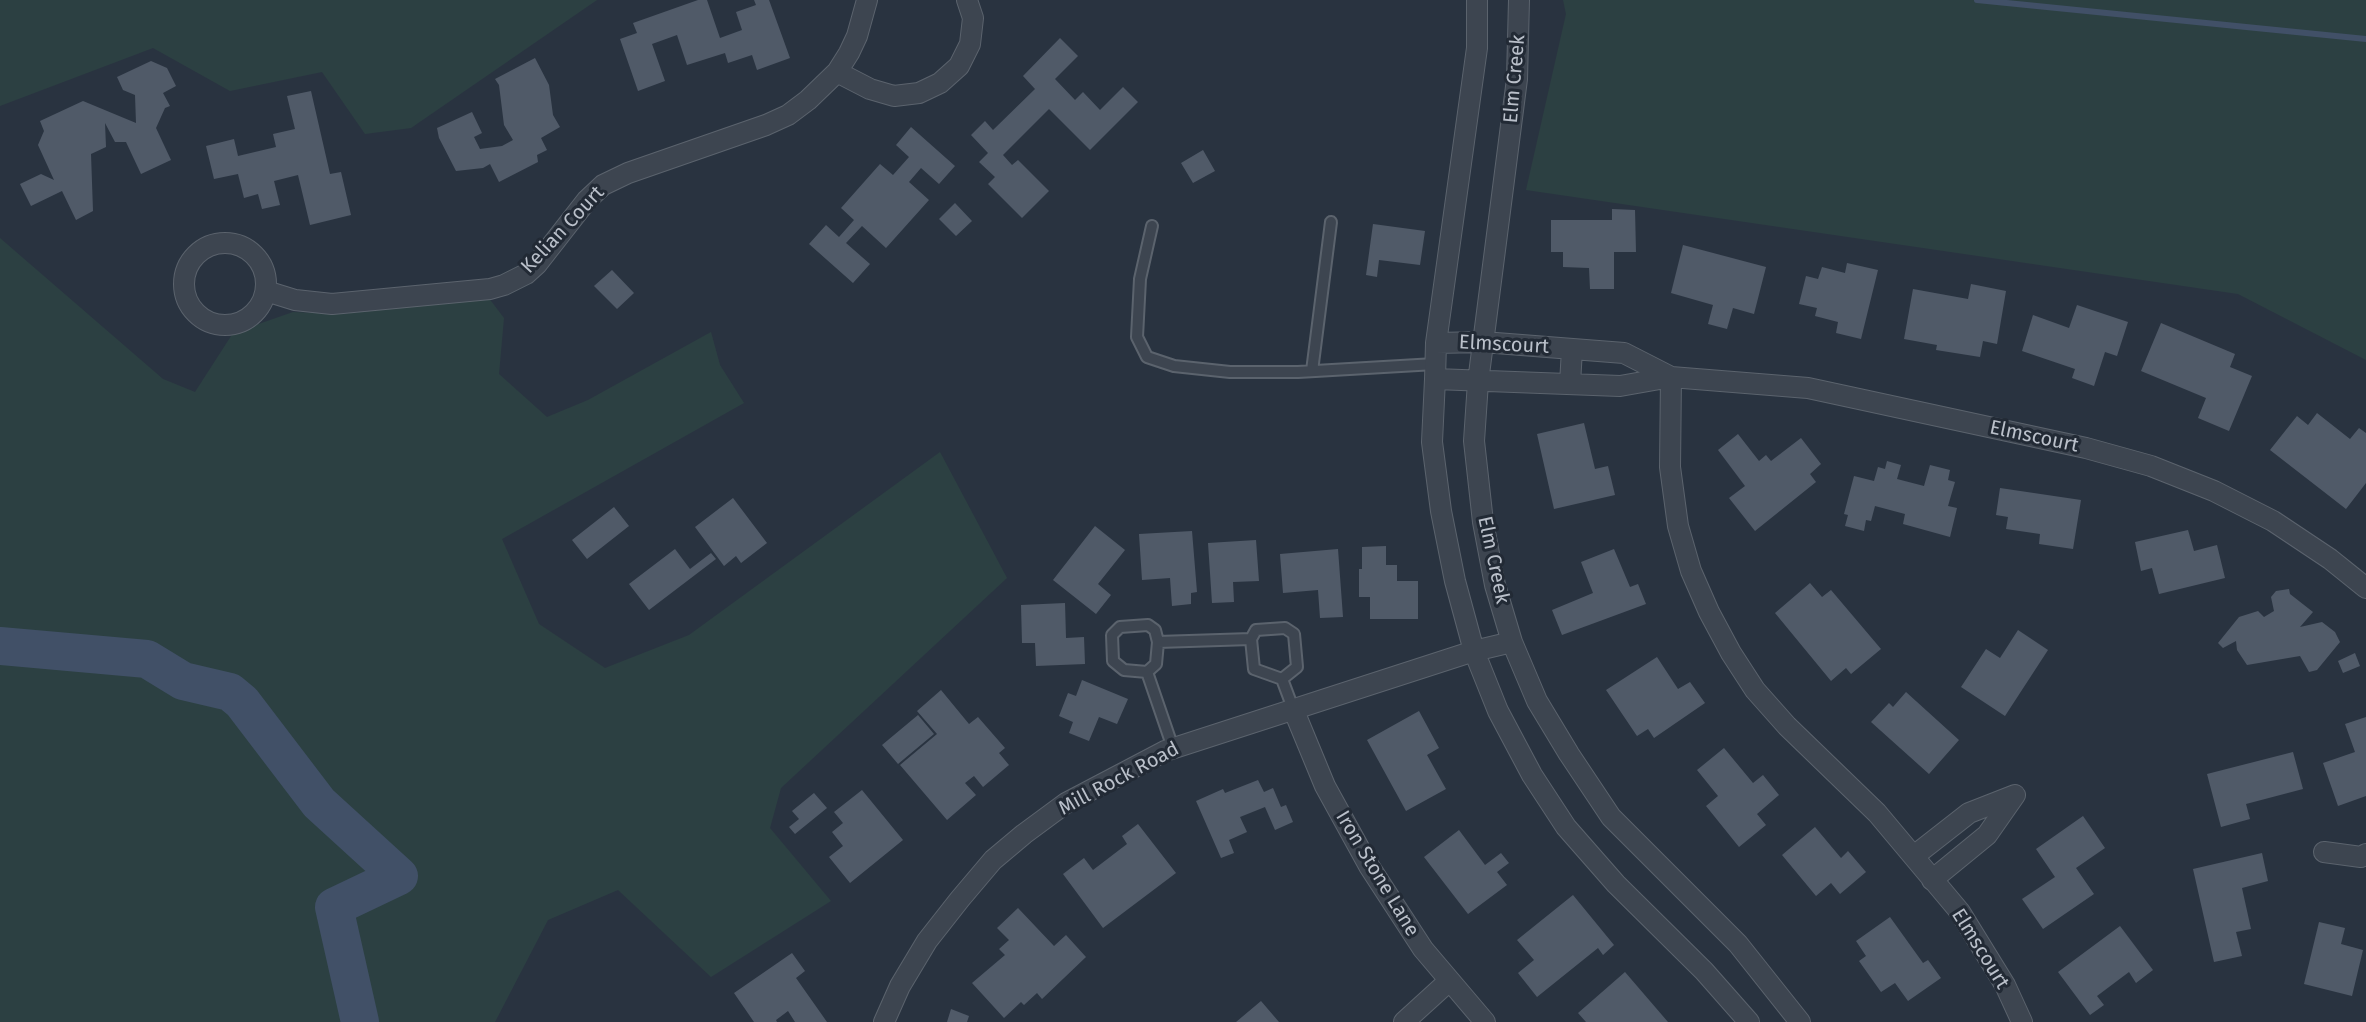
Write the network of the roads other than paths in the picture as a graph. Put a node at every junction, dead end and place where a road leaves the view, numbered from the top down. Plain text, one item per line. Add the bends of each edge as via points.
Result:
1 (867, 0) edge
2 (967, 0) edge
3 (1477, 0) edge
4 (1519, 0) edge
5 (837, 72) junction
6 (1331, 222) dead end
7 (1152, 226) dead end
8 (266, 291) junction
9 (1483, 342) junction
10 (1436, 343) junction
11 (1572, 349) junction
12 (1312, 370) junction
13 (1435, 371) junction
14 (1671, 377) junction
15 (1478, 382) junction
16 (1570, 384) junction
17 (2366, 588) edge
18 (1251, 639) junction
19 (1158, 642) junction
20 (1512, 642) junction
21 (1474, 651) junction
22 (1147, 672) junction
23 (1282, 679) junction
24 (1294, 711) junction
25 (1173, 748) junction
26 (2324, 852) dead end
27 (1914, 856) junction
28 (2364, 859) edge
29 (1932, 880) junction
30 (1449, 981) junction
31 (884, 1022) edge
32 (1404, 1022) edge
33 (1485, 1022) edge
34 (1749, 1022) edge
35 (1800, 1022) edge
36 (2022, 1022) edge

1 - 5 street, Kelian Court via 857,36
2 - 5 street via 973,18 970,44 959,66 940,83 919,93 894,96
3 - 10 street, Elm Creek via 1478,48
4 - 9 street, Elm Creek via 1517,79
5 - 8 street, Kelian Court via 788,115 603,185 537,264 504,285 332,304 295,300
6 - 12 lane
7 - 12 lane via 1140,279 1137,337 1147,357 1174,366 1230,372
8 - 8 street via 259,260 232,243 201,250 184,277 185,293 192,308 203,319 218,325 249,318
9 - 10 street, Elmscourt
9 - 11 street, Elmscourt
9 - 15 street, Elm Creek
10 - 13 street, Elm Creek
11 - 14 street, Elmscourt via 1624,353
11 - 16 street, Elmscourt
12 - 13 lane
13 - 15 street, Elmscourt
13 - 21 street, Elm Creek via 1432,442 1440,511
14 - 16 street, Elmscourt via 1620,386
14 - 17 street, Elmscourt via 1808,388 2086,448 2151,466 2214,491 2273,522
14 - 27 street, Elmscourt via 1670,467 1678,526 1709,612 1755,690 1786,726 1877,813
15 - 16 street, Elmscourt
15 - 20 street, Elm Creek via 1474,441 1483,522 1495,585
18 - 19 lane
18 - 23 lane via 1254,669
18 - 23 lane via 1256,630 1285,628 1294,634 1297,667
19 - 22 lane via 1156,664
19 - 22 lane via 1155,630 1148,625 1120,627 1112,635 1113,661 1124,670
20 - 21 street, Mill Rock Road
20 - 35 street, Elm Creek via 1537,700 1611,817 1738,944
21 - 24 street, Mill Rock Road
21 - 34 street, Elm Creek via 1498,711 1532,775 1566,827
22 - 25 lane
23 - 24 lane
24 - 25 street, Mill Rock Road
24 - 30 street, Iron Stone Lane via 1325,786 1369,866 1423,949
25 - 31 street, Mill Rock Road via 1066,803 993,860 927,941
26 - 28 street
27 - 29 street, Elmscourt
27 - 29 street via 1969,813 2015,795 1987,835
29 - 36 street, Elmscourt via 1960,912 2005,985
30 - 32 street
30 - 33 street, Iron Stone Lane

